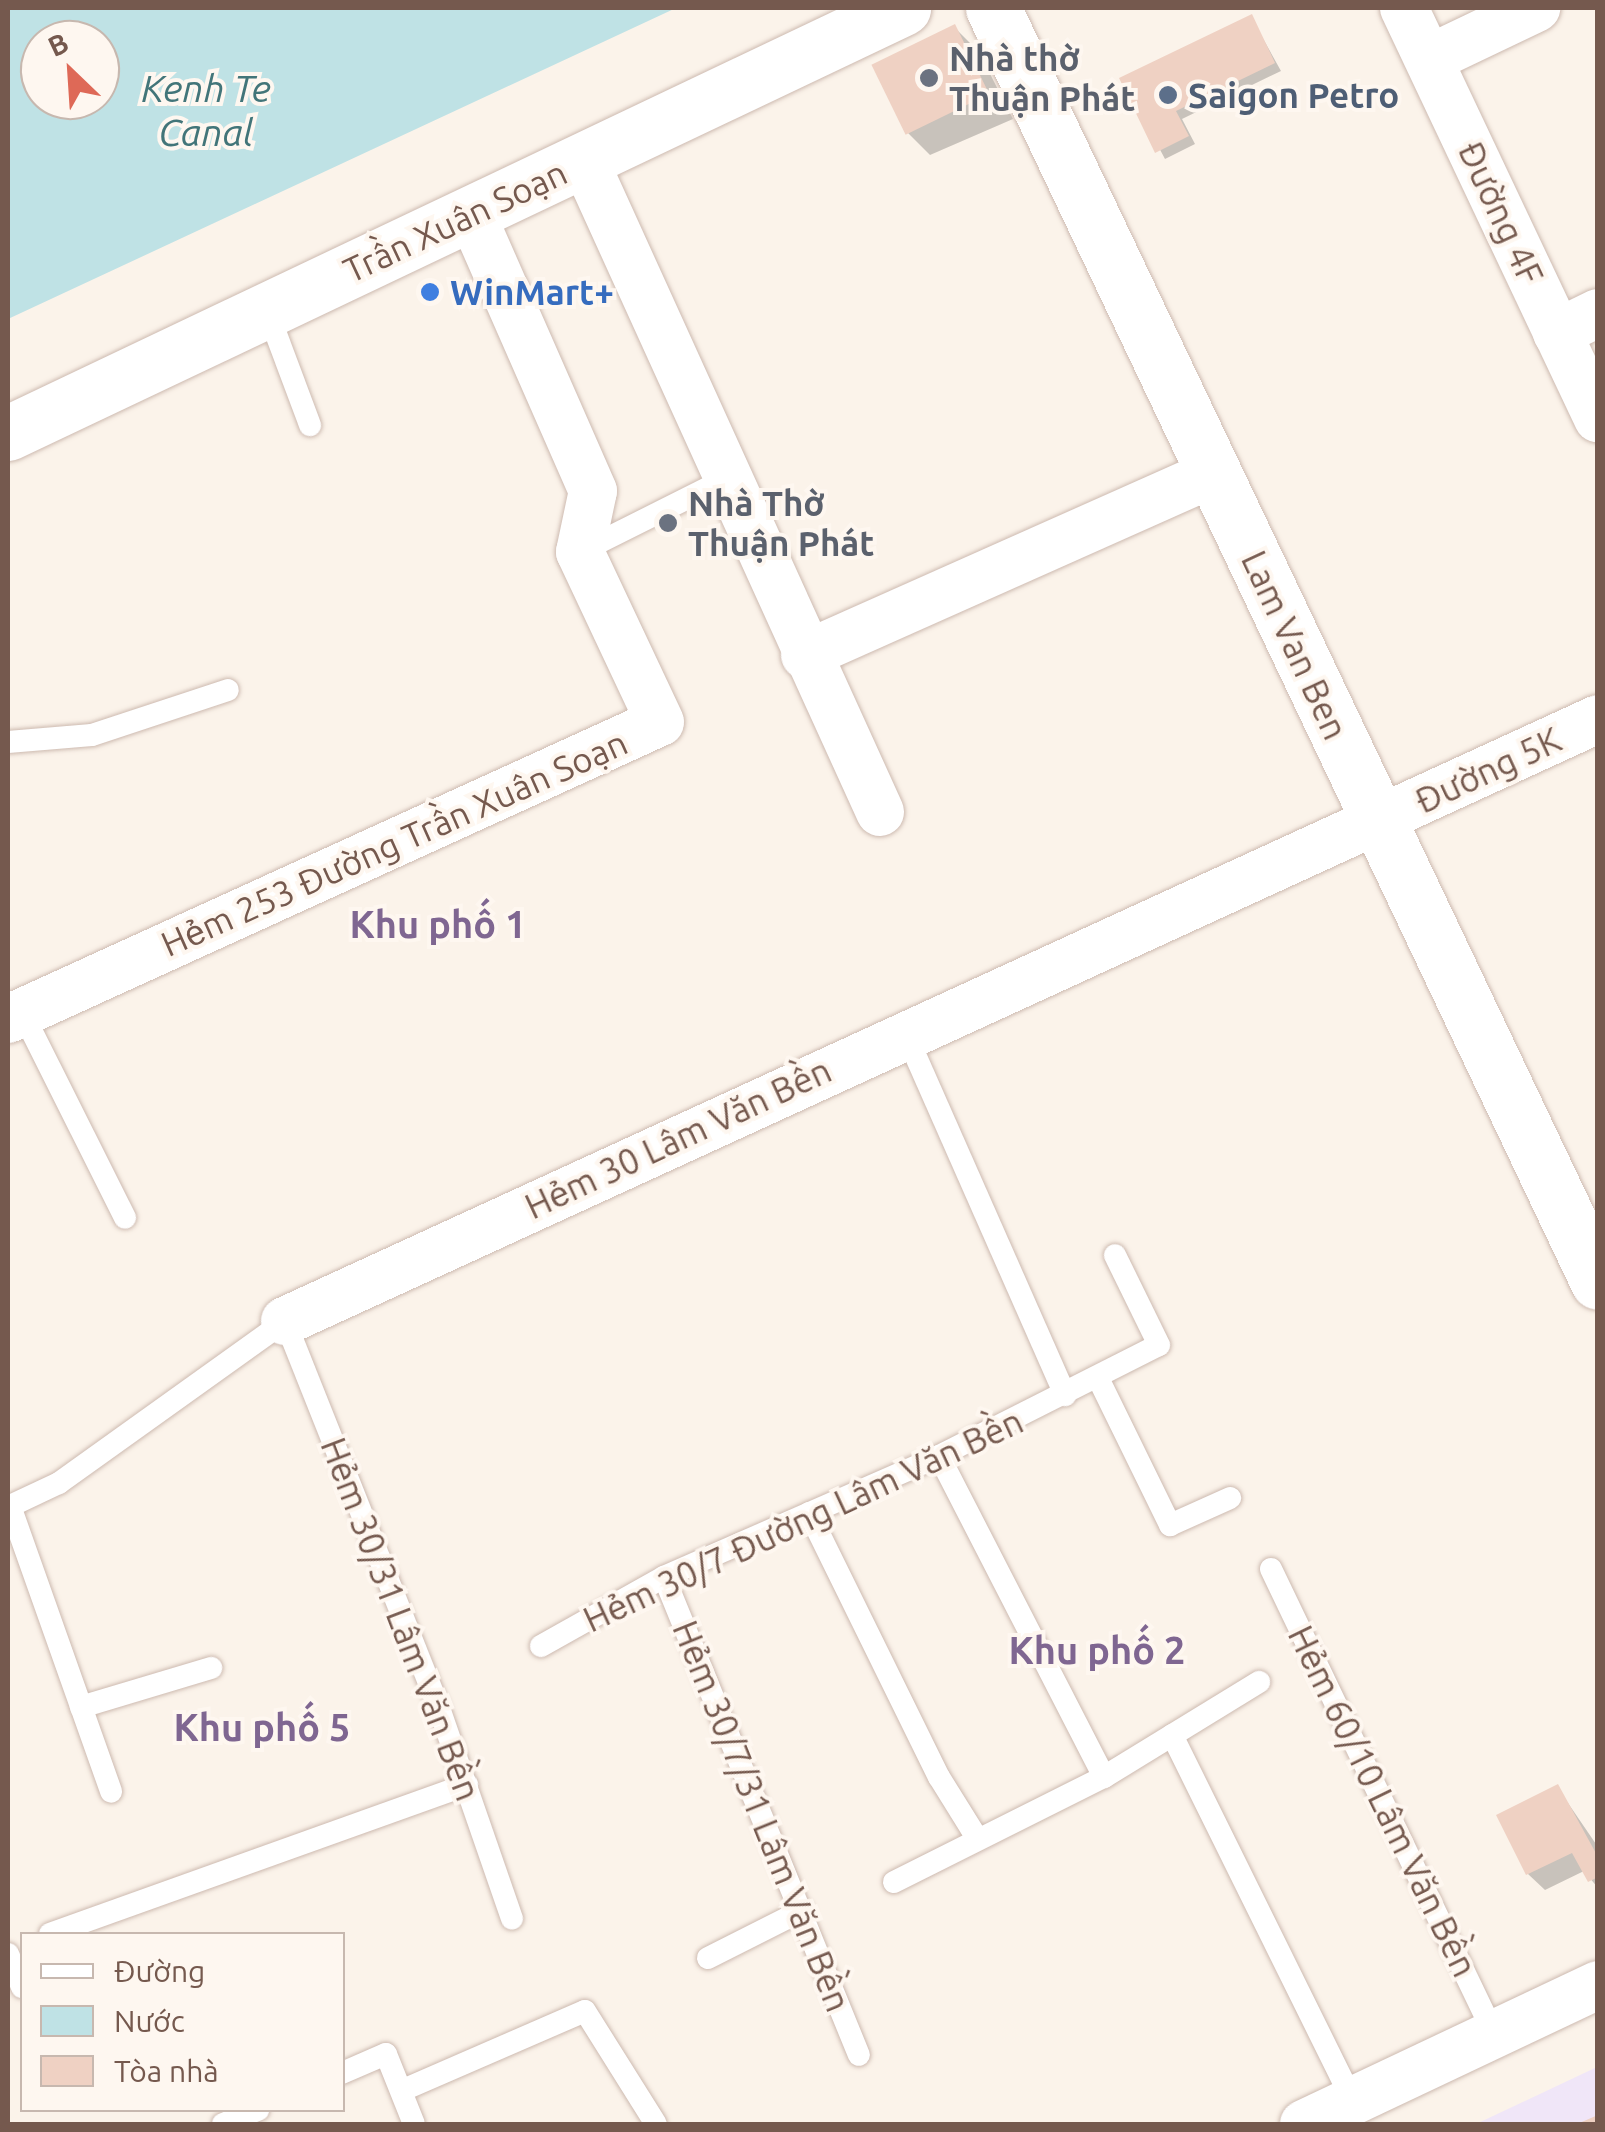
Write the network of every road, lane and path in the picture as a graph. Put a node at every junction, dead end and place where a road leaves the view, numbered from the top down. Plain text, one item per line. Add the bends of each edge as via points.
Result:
1 (903, 8) edge
2 (992, 8) edge
3 (1404, 8) edge
4 (1536, 8) edge
5 (1429, 59) junction
6 (584, 160) junction
7 (471, 213) junction
8 (267, 310) junction
9 (1577, 323) edge
10 (1598, 419) edge
11 (310, 425) dead end
12 (8, 434) edge
13 (1213, 473) junction
14 (726, 479) junction
15 (580, 552) junction
16 (805, 655) junction
17 (228, 690) dead end
18 (1598, 718) edge
19 (8, 742) edge
20 (880, 812) dead end
21 (1379, 822) junction
22 (15, 1015) edge
23 (905, 1032) junction
24 (125, 1218) dead end
25 (1115, 1255) dead end
26 (1598, 1282) edge
27 (285, 1321) junction
28 (1098, 1378) junction
29 (1064, 1395) junction
30 (939, 1456) junction
31 (1230, 1498) dead end
32 (9, 1506) edge
33 (810, 1513) junction
34 (1272, 1568) dead end
35 (664, 1577) junction
36 (542, 1646) dead end
37 (212, 1668) dead end
38 (1259, 1682) dead end
39 (81, 1707) junction
40 (1172, 1735) junction
41 (1104, 1777) junction
42 (467, 1786) junction
43 (111, 1792) dead end
44 (977, 1838) junction
45 (894, 1882) dead end
46 (803, 1910) junction
47 (512, 1919) dead end
48 (56, 1932) edge
49 (8, 1952) edge
50 (708, 1958) dead end
51 (20, 1982) edge
52 (1598, 1985) edge
53 (1494, 2034) junction
54 (859, 2055) dead end
55 (345, 2072) edge
56 (403, 2090) junction
57 (1353, 2102) junction
58 (253, 2112) edge
59 (223, 2124) edge
60 (414, 2124) edge
61 (656, 2124) edge
62 (1304, 2124) edge

1 - 6 street, Trần Xuân Soạn
2 - 13 street, Lam Van Ben
3 - 5 street, Đường 4F
4 - 5 street
5 - 9 street, Đường 4F
6 - 7 street, Trần Xuân Soạn
6 - 14 street
7 - 8 street, Trần Xuân Soạn
7 - 15 street via 593,491
8 - 11 lane
8 - 12 street, Trần Xuân Soạn
9 - 10 street, Đường 4F
13 - 16 street
13 - 21 street, Lam Van Ben
14 - 15 lane
14 - 16 street
15 - 22 street, Hẻm 253 Đường Trần Xuân Soạn via 660,722
16 - 20 street
17 - 19 lane via 92,734
18 - 21 street, Đường 5K
21 - 23 street, Hẻm 30 Lâm Văn Bền
21 - 26 street, Lam Van Ben
22 - 24 lane
23 - 27 street, Hẻm 30 Lâm Văn Bền
23 - 29 lane, Hẻm 30/7 Đường Lâm Văn Bền
25 - 28 lane, Hẻm 30/7 Đường Lâm Văn Bền via 1158,1345
27 - 32 lane, Hẻm 30 Lâm Văn Bền via 59,1483
27 - 42 lane, Hẻm 30/31 Lâm Văn Bền
28 - 29 lane, Hẻm 30/7 Đường Lâm Văn Bền
28 - 31 lane via 1170,1525
29 - 30 lane, Hẻm 30/7 Đường Lâm Văn Bền
30 - 33 lane, Hẻm 30/7 Đường Lâm Văn Bền
30 - 41 lane
32 - 39 lane
33 - 35 lane, Hẻm 30/7 Đường Lâm Văn Bền
33 - 44 lane via 939,1777
34 - 53 lane, Hẻm 60/10 Lâm Văn Bền
35 - 36 lane, Hẻm 30/7 Đường Lâm Văn Bền
35 - 46 lane, Hẻm 30/7/31 Lâm Văn Bền
37 - 39 lane
38 - 40 lane
39 - 43 lane
40 - 41 lane
40 - 57 lane
41 - 44 lane
42 - 47 lane, Hẻm 30/31 Lâm Văn Bền
42 - 48 lane
44 - 45 lane
46 - 50 lane
46 - 54 lane, Hẻm 30/7/31 Lâm Văn Bền
49 - 51 lane
52 - 53 street
53 - 57 street
55 - 56 lane via 386,2054
56 - 60 lane
56 - 61 lane via 584,2010
57 - 62 street
58 - 59 lane

